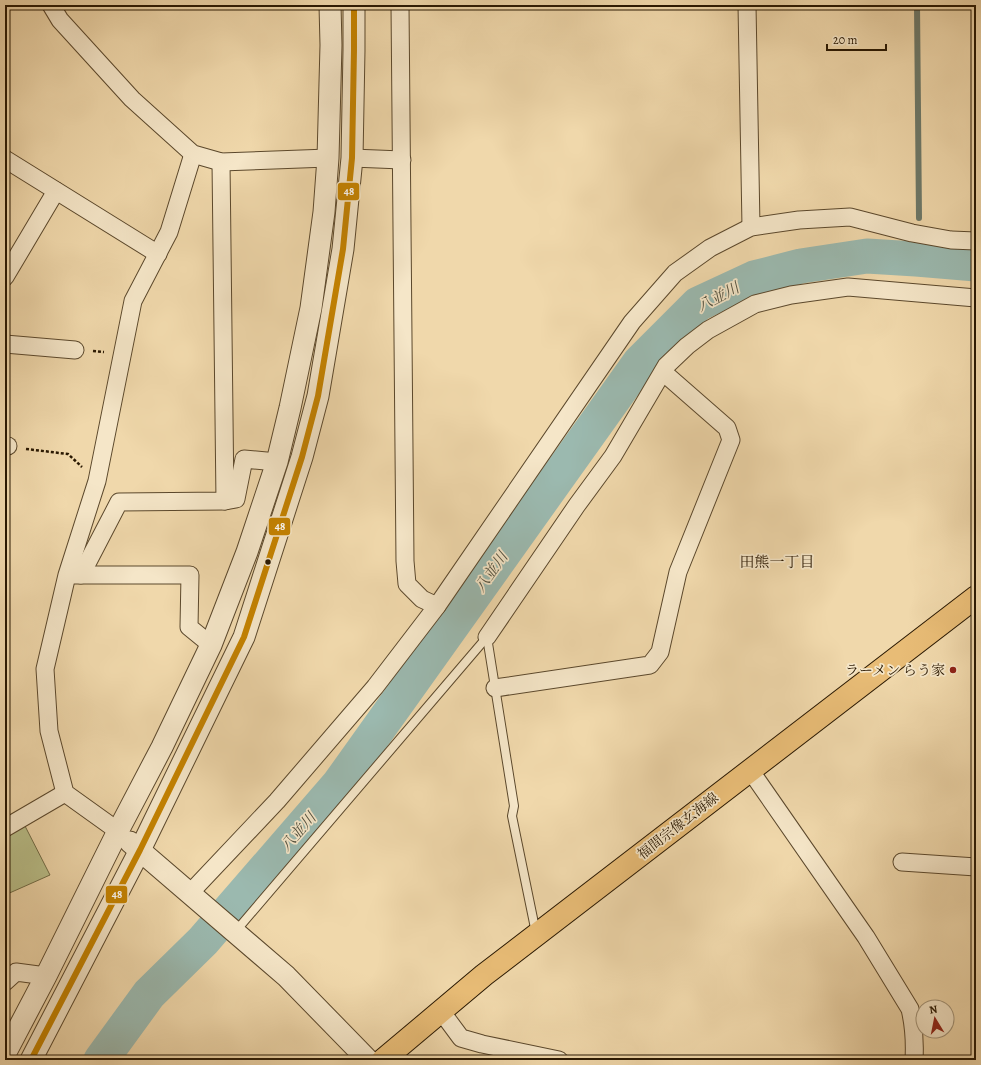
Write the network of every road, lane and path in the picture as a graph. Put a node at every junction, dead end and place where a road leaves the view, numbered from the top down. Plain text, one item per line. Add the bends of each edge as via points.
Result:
1 (51, 5) edge
2 (330, 5) edge
3 (354, 5) edge
4 (400, 5) edge
5 (748, 5) edge
6 (193, 154) junction
7 (328, 158) junction
8 (352, 158) junction
9 (5, 159) edge
10 (402, 160) junction
11 (221, 162) junction
12 (56, 191) junction
13 (751, 226) junction
14 (976, 241) edge
15 (158, 254) junction
16 (5, 277) edge
17 (976, 298) edge
18 (5, 344) edge
19 (76, 350) joint
20 (123, 353) junction
21 (663, 372) junction
22 (6, 446) edge
23 (277, 462) junction
24 (97, 481) junction
25 (225, 501) junction
26 (74, 575) junction
27 (976, 597) edge
28 (437, 606) junction
29 (486, 637) junction
30 (211, 645) junction
31 (495, 688) junction
32 (750, 770) junction
33 (65, 793) junction
34 (5, 828) edge
35 (118, 832) junction
36 (140, 850) junction
37 (902, 862) dead end
38 (976, 868) edge
39 (194, 896) junction
40 (231, 928) junction
41 (536, 935) junction
42 (46, 976) junction
43 (5, 982) edge
44 (441, 1011) junction
45 (5, 1054) edge
46 (31, 1060) edge
47 (368, 1060) edge
48 (384, 1060) edge
49 (558, 1060) edge
50 (914, 1060) edge

1 - 6 street via 60,20 132,99
2 - 7 street
3 - 8 street
4 - 10 street
5 - 13 street
6 - 11 street
6 - 15 street via 169,232
7 - 11 street
7 - 23 street via 324,212 311,308
8 - 10 street
8 - 36 street via 342,257 318,396 302,457 244,637
9 - 12 street
10 - 28 street via 405,560 407,584 422,599
11 - 25 street
12 - 15 street
12 - 16 street
13 - 14 street via 850,217 912,233 951,240
13 - 28 street via 710,248 675,273 632,322
15 - 20 street via 133,301
17 - 21 street via 848,287 791,295 755,304 708,330 687,346
18 - 19 street
19 - 20 path
20 - 24 street
21 - 29 street via 613,456
21 - 31 street via 727,428 731,440 678,572 660,652 650,665
22 - 24 path via 68,454
23 - 25 street via 244,459 236,499
23 - 30 street via 247,552
24 - 26 street
25 - 26 street via 119,502
26 - 30 street via 190,575 189,627
26 - 33 street via 45,669 49,731
27 - 32 main road, 福間宗像玄海線
28 - 39 street via 375,687
29 - 31 lane
29 - 40 lane
30 - 35 street
31 - 41 lane via 514,806 512,816
32 - 41 main road, 福間宗像玄海線
32 - 50 street via 866,937 910,1009 915,1039
33 - 34 street
33 - 35 street
35 - 36 street
35 - 42 street
36 - 39 street
36 - 46 street
37 - 38 street
39 - 40 street
40 - 47 street via 286,976
41 - 44 main road, 福間宗像玄海線
42 - 43 street via 16,972
42 - 45 street
44 - 48 main road, 福間宗像玄海線
44 - 49 street via 461,1038

